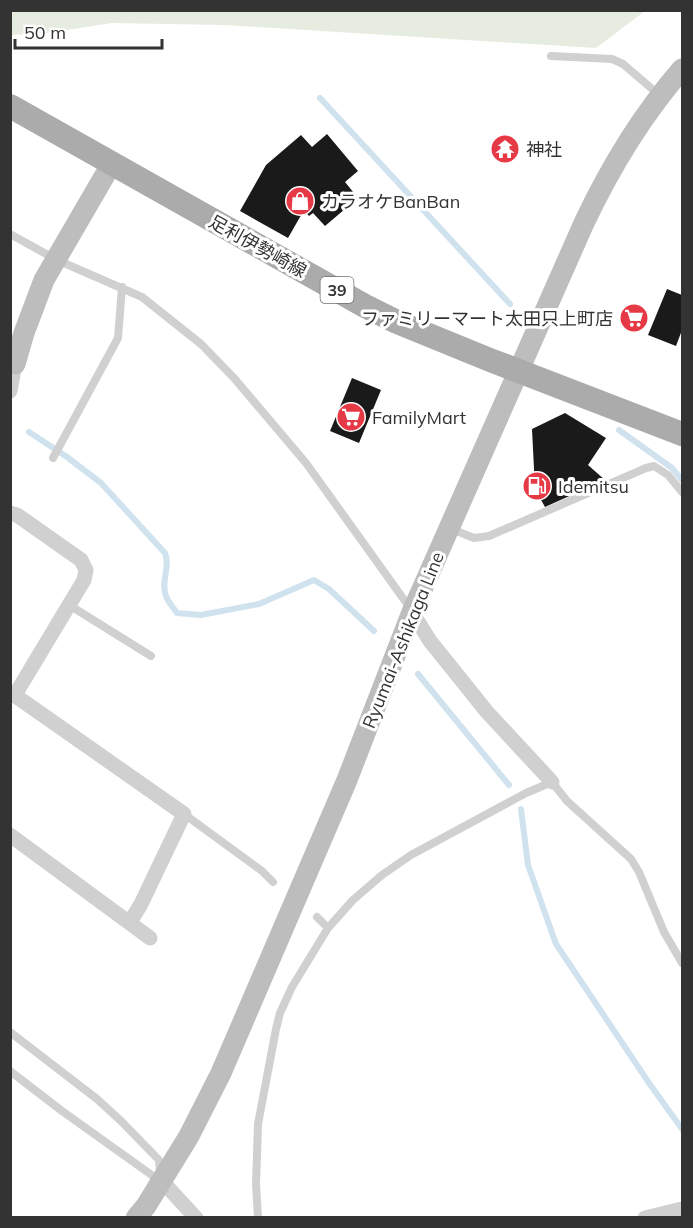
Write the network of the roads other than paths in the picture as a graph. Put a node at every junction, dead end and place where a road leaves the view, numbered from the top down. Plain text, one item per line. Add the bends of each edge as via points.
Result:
1 (551, 56) dead end
2 (682, 69) edge
3 (661, 97) junction
4 (10, 106) edge
5 (112, 164) junction
6 (10, 234) edge
7 (57, 260) junction
8 (122, 288) junction
9 (15, 364) joint
10 (519, 370) junction
11 (10, 391) edge
12 (682, 434) edge
13 (53, 458) dead end
14 (682, 492) edge
15 (10, 513) edge
16 (449, 528) junction
17 (69, 605) junction
18 (412, 612) junction
19 (152, 656) dead end
20 (13, 694) edge
21 (552, 782) junction
22 (183, 814) junction
23 (10, 836) edge
24 (273, 882) dead end
25 (317, 917) dead end
26 (130, 922) junction
27 (328, 928) junction
28 (150, 938) dead end
29 (682, 963) edge
30 (10, 1032) edge
31 (10, 1071) edge
32 (162, 1181) junction
33 (682, 1209) edge
34 (141, 1212) edge
35 (196, 1218) edge
36 (258, 1218) edge
37 (645, 1218) edge

1 - 3 lane via 612,59
2 - 3 main road, Ryumai-Ashikaga Line
3 - 10 main road, Ryumai-Ashikaga Line via 600,190
4 - 5 main road, 足利伊勢崎線 / 39
5 - 7 main road
5 - 10 main road, 足利伊勢崎線 / 39 via 365,306
6 - 7 lane
7 - 8 lane
7 - 9 main road via 34,303
8 - 13 lane via 118,338
8 - 18 lane via 154,305 234,378 306,463
9 - 11 street
10 - 12 main road, 足利伊勢崎線 / 39
10 - 16 main road, Ryumai-Ashikaga Line
14 - 16 lane via 654,466 489,536 474,538
15 - 17 street via 81,560 86,570 84,580
16 - 18 main road, Ryumai-Ashikaga Line
17 - 19 lane
17 - 20 street
18 - 21 street via 430,641 488,712
18 - 32 main road, Ryumai-Ashikaga Line via 347,780 221,1072
20 - 22 street
21 - 27 lane via 526,792 411,855 353,900
21 - 29 lane via 567,801 631,859
22 - 24 lane
22 - 26 street
23 - 26 street
25 - 27 lane
26 - 28 street
27 - 36 lane via 292,987 276,1029 258,1124
30 - 32 lane via 121,1121 159,1160
31 - 32 lane
32 - 34 main road, Ryumai-Ashikaga Line
32 - 35 street
33 - 37 street

